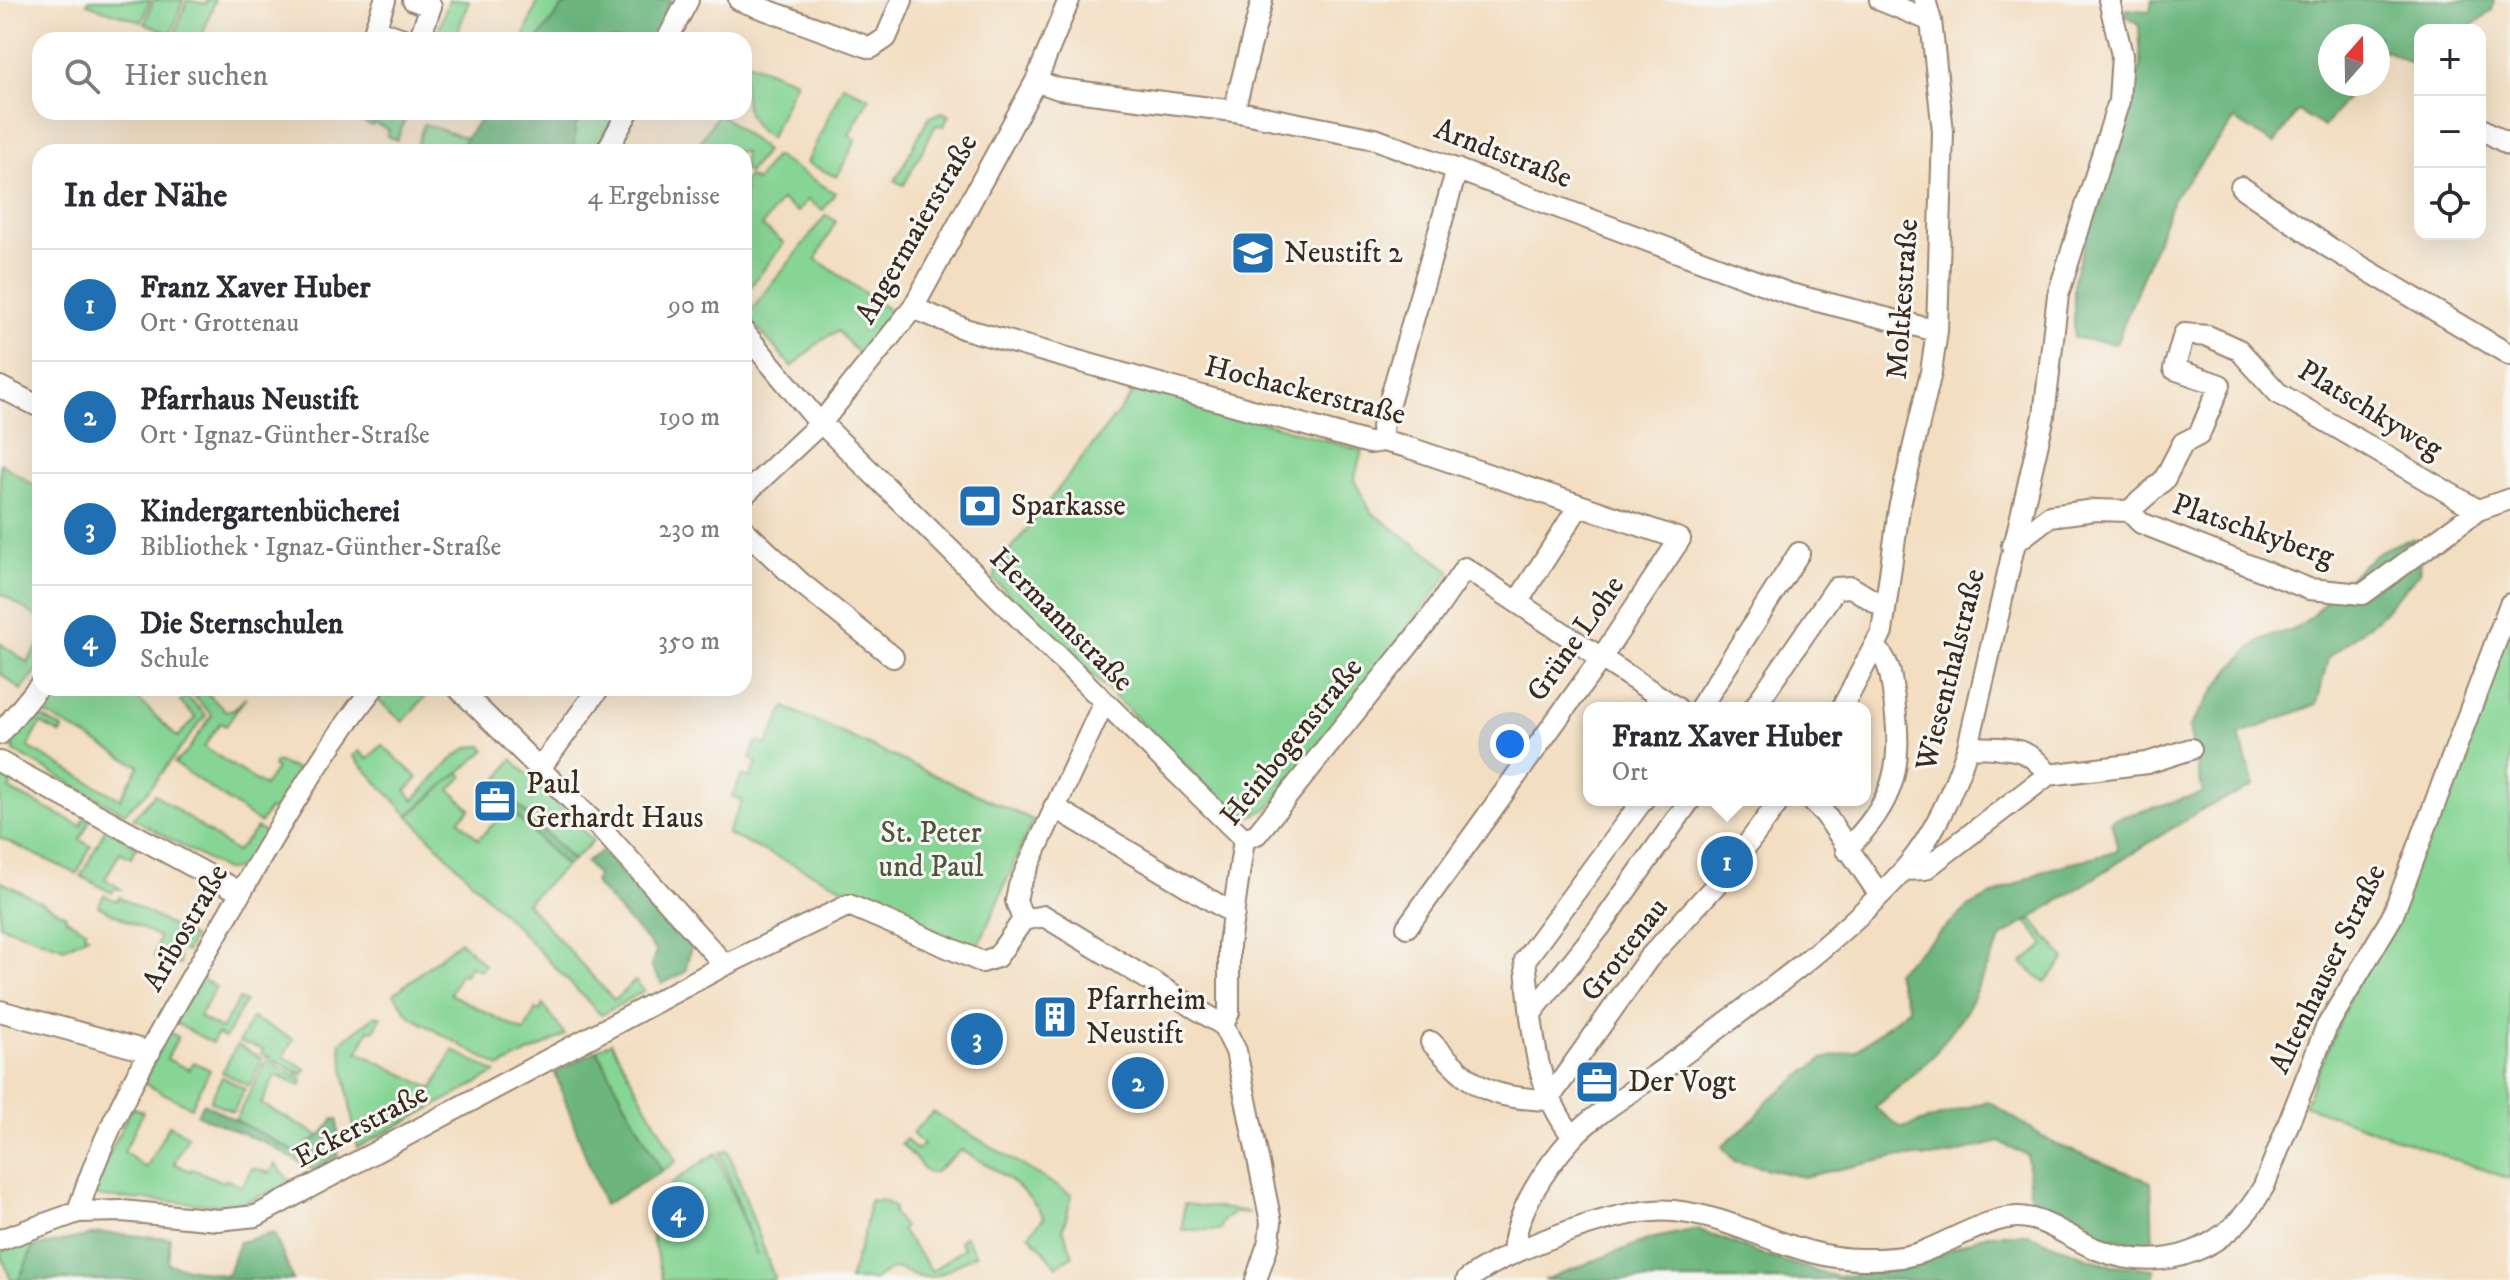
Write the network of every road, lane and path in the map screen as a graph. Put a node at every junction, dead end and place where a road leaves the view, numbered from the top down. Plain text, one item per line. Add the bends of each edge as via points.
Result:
1 (385, 0) edge
2 (413, 0) edge
3 (688, 0) edge
4 (739, 0) edge
5 (902, 0) edge
6 (1069, 0) edge
7 (1262, 0) edge
8 (1880, 0) edge
9 (1925, 0) edge
10 (2112, 9) edge
11 (1931, 21) junction
12 (383, 32) edge
13 (422, 32) edge
14 (671, 32) edge
15 (1036, 81) junction
16 (1234, 111) junction
17 (624, 120) edge
18 (2486, 131) edge
19 (610, 144) edge
20 (2510, 145) edge
21 (1457, 169) junction
22 (2241, 187) dead end
23 (913, 308) junction
24 (1937, 331) junction
25 (752, 343) edge
26 (2510, 355) edge
27 (2174, 369) joint
28 (0, 387) edge
29 (32, 403) edge
30 (821, 423) junction
31 (1383, 441) junction
32 (752, 488) edge
33 (2510, 499) edge
34 (1579, 506) junction
35 (2478, 510) junction
36 (2129, 511) junction
37 (752, 537) edge
38 (1680, 539) joint
39 (2012, 545) junction
40 (1799, 553) dead end
41 (1518, 601) junction
42 (2510, 604) edge
43 (1885, 608) junction
44 (1876, 648) junction
45 (893, 657) dead end
46 (1602, 657) junction
47 (32, 695) edge
48 (367, 696) edge
49 (466, 696) edge
50 (593, 696) edge
51 (1668, 702) edge
52 (1704, 702) edge
53 (1758, 702) edge
54 (1845, 702) edge
55 (1103, 704) junction
56 (0, 734) edge
57 (1968, 747) junction
58 (2191, 749) dead end
59 (0, 762) edge
60 (541, 767) junction
61 (2048, 775) junction
62 (1639, 806) edge
63 (1686, 806) edge
64 (1776, 806) edge
65 (1817, 806) edge
66 (1054, 807) junction
67 (1244, 839) junction
68 (1846, 850) junction
69 (1904, 870) junction
70 (240, 892) junction
71 (1879, 894) junction
72 (1234, 914) junction
73 (1023, 920) junction
74 (1407, 927) dead end
75 (725, 965) junction
76 (0, 1011) edge
77 (1532, 1012) junction
78 (1223, 1025) junction
79 (1431, 1042) dead end
80 (150, 1052) junction
81 (1548, 1100) junction
82 (1573, 1137) junction
83 (78, 1212) junction
84 (0, 1240) edge
85 (1513, 1254) junction
86 (1256, 1280) edge
87 (1467, 1280) edge

1 - 12 street via 375,29
2 - 13 street via 431,6
3 - 14 street
4 - 5 street via 871,48 886,38
6 - 15 street, Angermaierstraße
7 - 16 street
8 - 11 street
9 - 11 street, Moltkestraße
10 - 39 street, Wiesenthalstraße via 2123,63 2119,101 2058,295 2044,416
11 - 24 street, Moltkestraße via 1943,132
15 - 16 street, Arndtstraße via 1059,89
15 - 23 street, Angermaierstraße
16 - 21 street, Arndtstraße via 1375,139
17 - 19 street
18 - 20 street
21 - 24 street, Arndtstraße via 1790,294
21 - 31 street via 1382,427
22 - 26 street
23 - 30 street, Angermaierstraße
23 - 31 street, Hochackerstraße via 1051,354 1369,443
24 - 43 street, Moltkestraße via 1901,497
25 - 30 street, Hermannstraße
27 - 35 street, Platschkyweg via 2184,334 2208,336 2239,350 2278,393
27 - 36 street, Platschkyberg via 2220,385 2199,435 2183,443 2164,480
28 - 29 street
30 - 32 street, Angermaierstraße
30 - 55 street, Hermannstraße
31 - 34 street, Hochackerstraße
33 - 35 street
34 - 38 street, Hochackerstraße
34 - 41 street
35 - 36 street, Platschkyberg via 2363,594 2309,589 2141,523
36 - 39 street, Platschkyberg via 2050,516
37 - 45 street
38 - 46 street, Grüne Lohe
39 - 57 street, Wiesenthalstraße
40 - 52 street
41 - 46 street
41 - 67 street, Heinbogenstraße via 1465,568 1257,834
42 - 85 street, Altenhauser Straße via 2392,917 2309,1064 2268,1178 2250,1209 2205,1249 2161,1261 2124,1257 2031,1219 2013,1217 1913,1255 1841,1259 1794,1249 1705,1217 1654,1211 1610,1219
43 - 44 street, Moltkestraße
43 - 53 street via 1851,587 1836,588
44 - 54 street, Moltkestraße
44 - 68 street via 1889,662 1899,760 1892,789 1872,825
46 - 51 street
46 - 74 street, Grüne Lohe
47 - 56 street
48 - 70 street, Aribostraße
49 - 60 street
50 - 60 street
55 - 66 street
55 - 67 street, Hermannstraße
57 - 61 street via 2027,752 2037,757
57 - 69 street, Wiesenthalstraße via 1953,791
58 - 61 street via 2147,763
59 - 70 street
60 - 75 street
61 - 69 street via 1925,869
62 - 77 street, Grottenau via 1525,960
63 - 77 street, Grottenau
64 - 81 street, Grottenau via 1725,875 1648,959
65 - 68 street
66 - 72 street
66 - 73 street via 1019,886 1016,901
67 - 72 street, Heinbogenstraße
68 - 71 street
69 - 71 street, Wiesenthalstraße
70 - 80 street, Aribostraße
71 - 82 street, Wiesenthalstraße via 1745,1010
72 - 78 street, Heinbogenstraße via 1229,1012
73 - 75 street, Eckerstraße via 997,957 982,962 849,905
73 - 78 street via 1035,915 1057,922
75 - 83 street, Eckerstraße via 256,1216 218,1220
76 - 80 street
77 - 81 street, Grottenau via 1533,1052 1549,1087
78 - 86 street via 1236,1051 1271,1222
79 - 81 street via 1488,1093
80 - 83 street, Aribostraße
81 - 82 street, Grottenau
82 - 85 street, Wiesenthalstraße via 1522,1214
83 - 84 street, Eckerstraße
85 - 87 street

